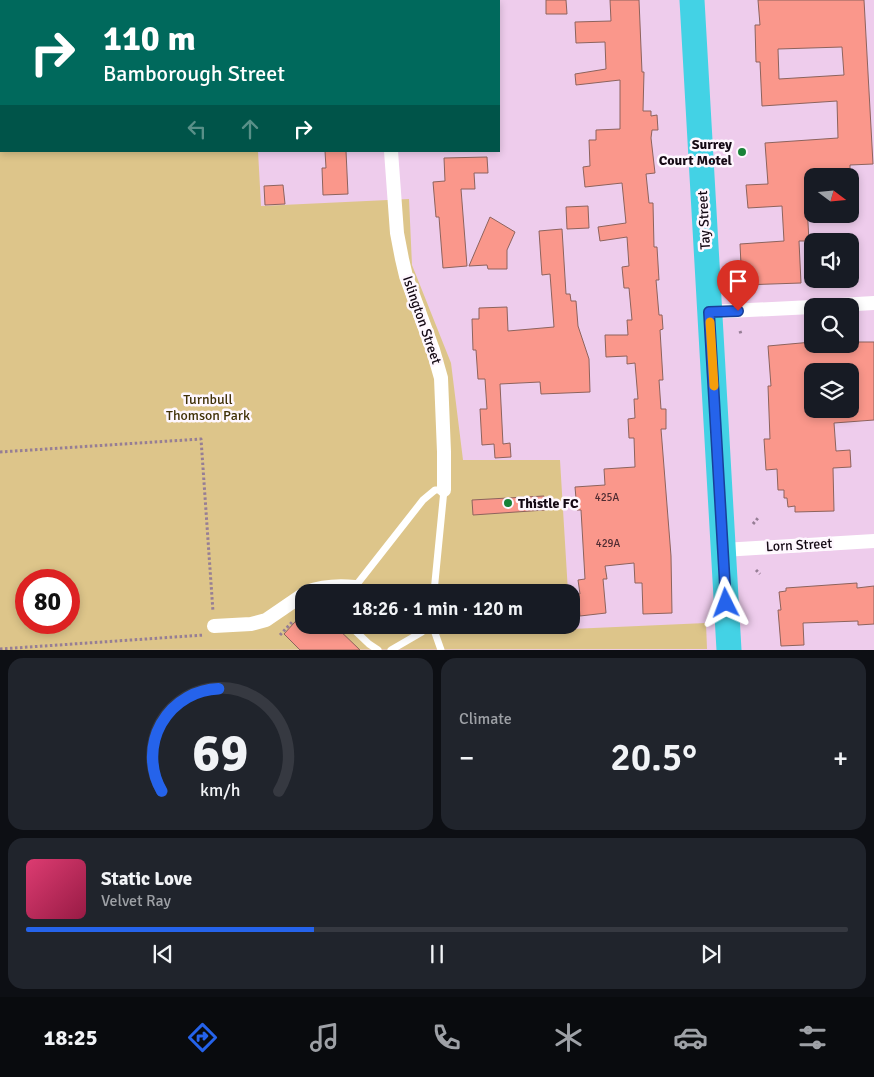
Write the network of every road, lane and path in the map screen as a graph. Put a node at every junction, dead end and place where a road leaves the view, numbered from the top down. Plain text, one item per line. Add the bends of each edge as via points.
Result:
1 (692, 0) edge
2 (391, 152) edge
3 (874, 303) edge
4 (859, 304) edge
5 (804, 307) edge
6 (709, 312) junction
7 (0, 452) edge
8 (444, 490) junction
9 (758, 518) dead end
10 (753, 524) dead end
11 (874, 541) edge
12 (723, 550) junction
13 (756, 570) dead end
14 (760, 574) dead end
15 (358, 584) edge
16 (435, 584) edge
17 (295, 600) edge
18 (214, 626) junction
19 (359, 634) edge
20 (419, 634) edge
21 (435, 634) edge
22 (0, 649) edge
23 (378, 650) edge
24 (392, 650) edge
25 (441, 650) edge
26 (729, 650) edge

1 - 6 highway, Tay Street
2 - 8 street, Islington Street via 402,259 438,364
3 - 4 street
5 - 6 street
6 - 12 highway, Tay Street
7 - 18 path via 201,439
8 - 15 lane via 435,490 423,500
8 - 16 lane, Islington Street
9 - 10 path
11 - 12 street, Lorn Street
12 - 26 highway, Tay Street
13 - 14 path
17 - 18 street via 266,620
18 - 22 path via 215,634
19 - 23 lane
20 - 24 lane
21 - 25 lane

